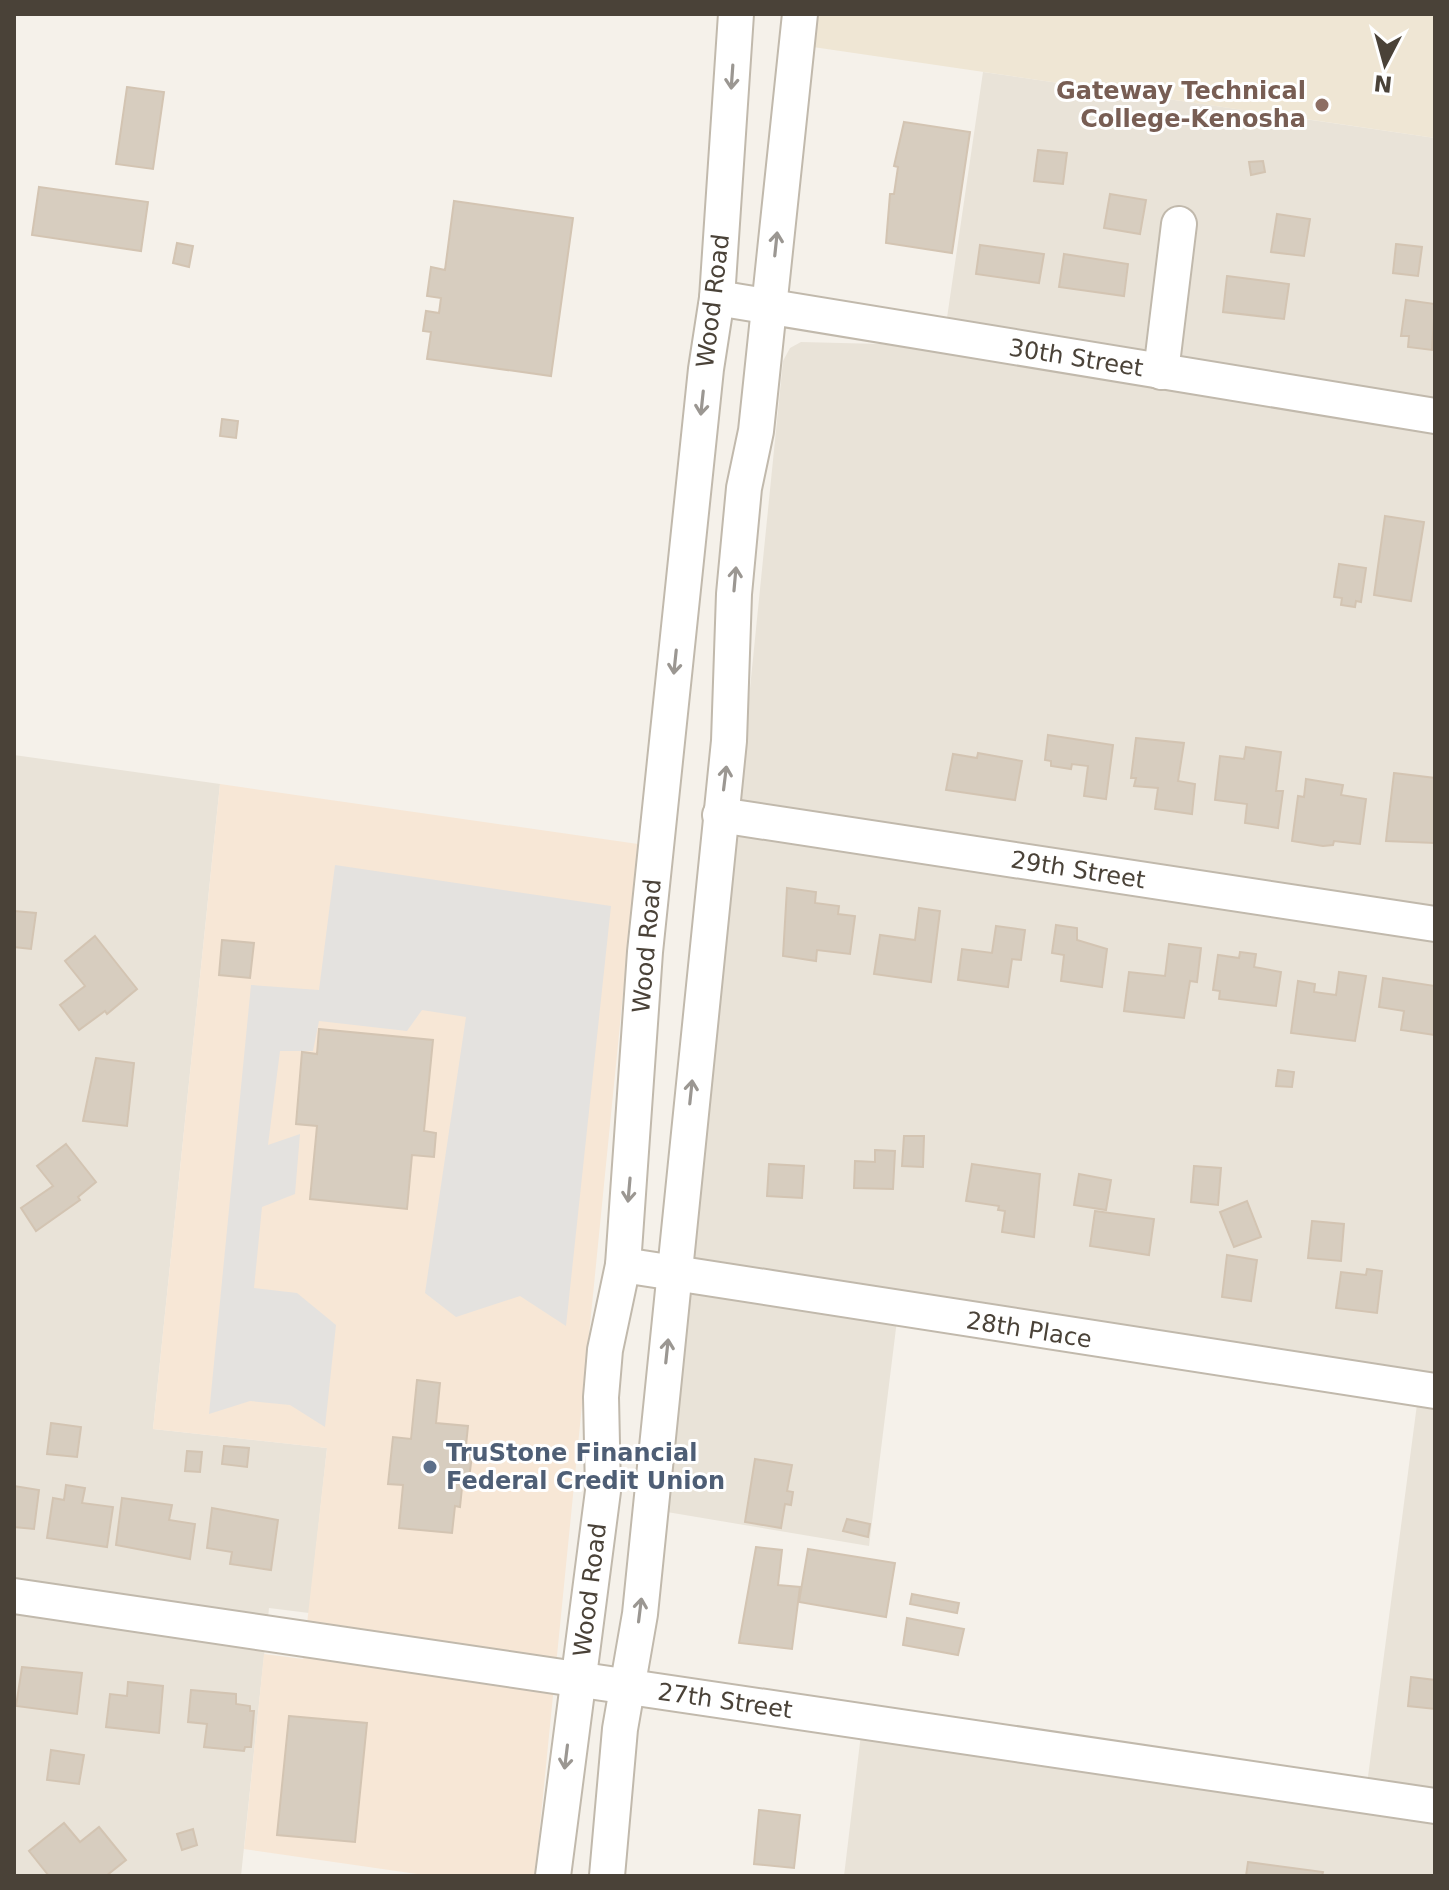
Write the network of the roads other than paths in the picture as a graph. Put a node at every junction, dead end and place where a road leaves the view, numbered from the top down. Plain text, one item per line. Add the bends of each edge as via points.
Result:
1 (736, 14) edge
2 (800, 14) edge
3 (1179, 224) dead end
4 (717, 298) junction
5 (770, 308) junction
6 (1161, 372) junction
7 (1435, 416) edge
8 (720, 815) junction
9 (1435, 924) edge
10 (623, 1265) junction
11 (675, 1276) junction
12 (1435, 1391) edge
13 (14, 1596) edge
14 (578, 1680) junction
15 (626, 1686) junction
16 (1435, 1806) edge
17 (553, 1876) edge
18 (607, 1876) edge

1 -> 4 street, Wood Road
5 -> 2 street, Wood Road
3 - 6 street
4 - 5 street, 30th Street
4 -> 10 street, Wood Road via 645,952
5 - 6 street, 30th Street
8 -> 5 street, Wood Road via 744,488
6 - 7 street, 30th Street
8 - 9 street, 29th Street
11 -> 8 street, Wood Road
10 - 11 street, 28th Place
10 - 14 street, Wood Road via 605,1350 603,1491
11 - 12 street, 28th Place
15 -> 11 street, Wood Road via 640,1614
13 - 14 street, 27th Street
14 - 15 street, 27th Street
14 -> 17 street, Wood Road
15 - 16 street, 27th Street
15 - 18 street, Wood Road

